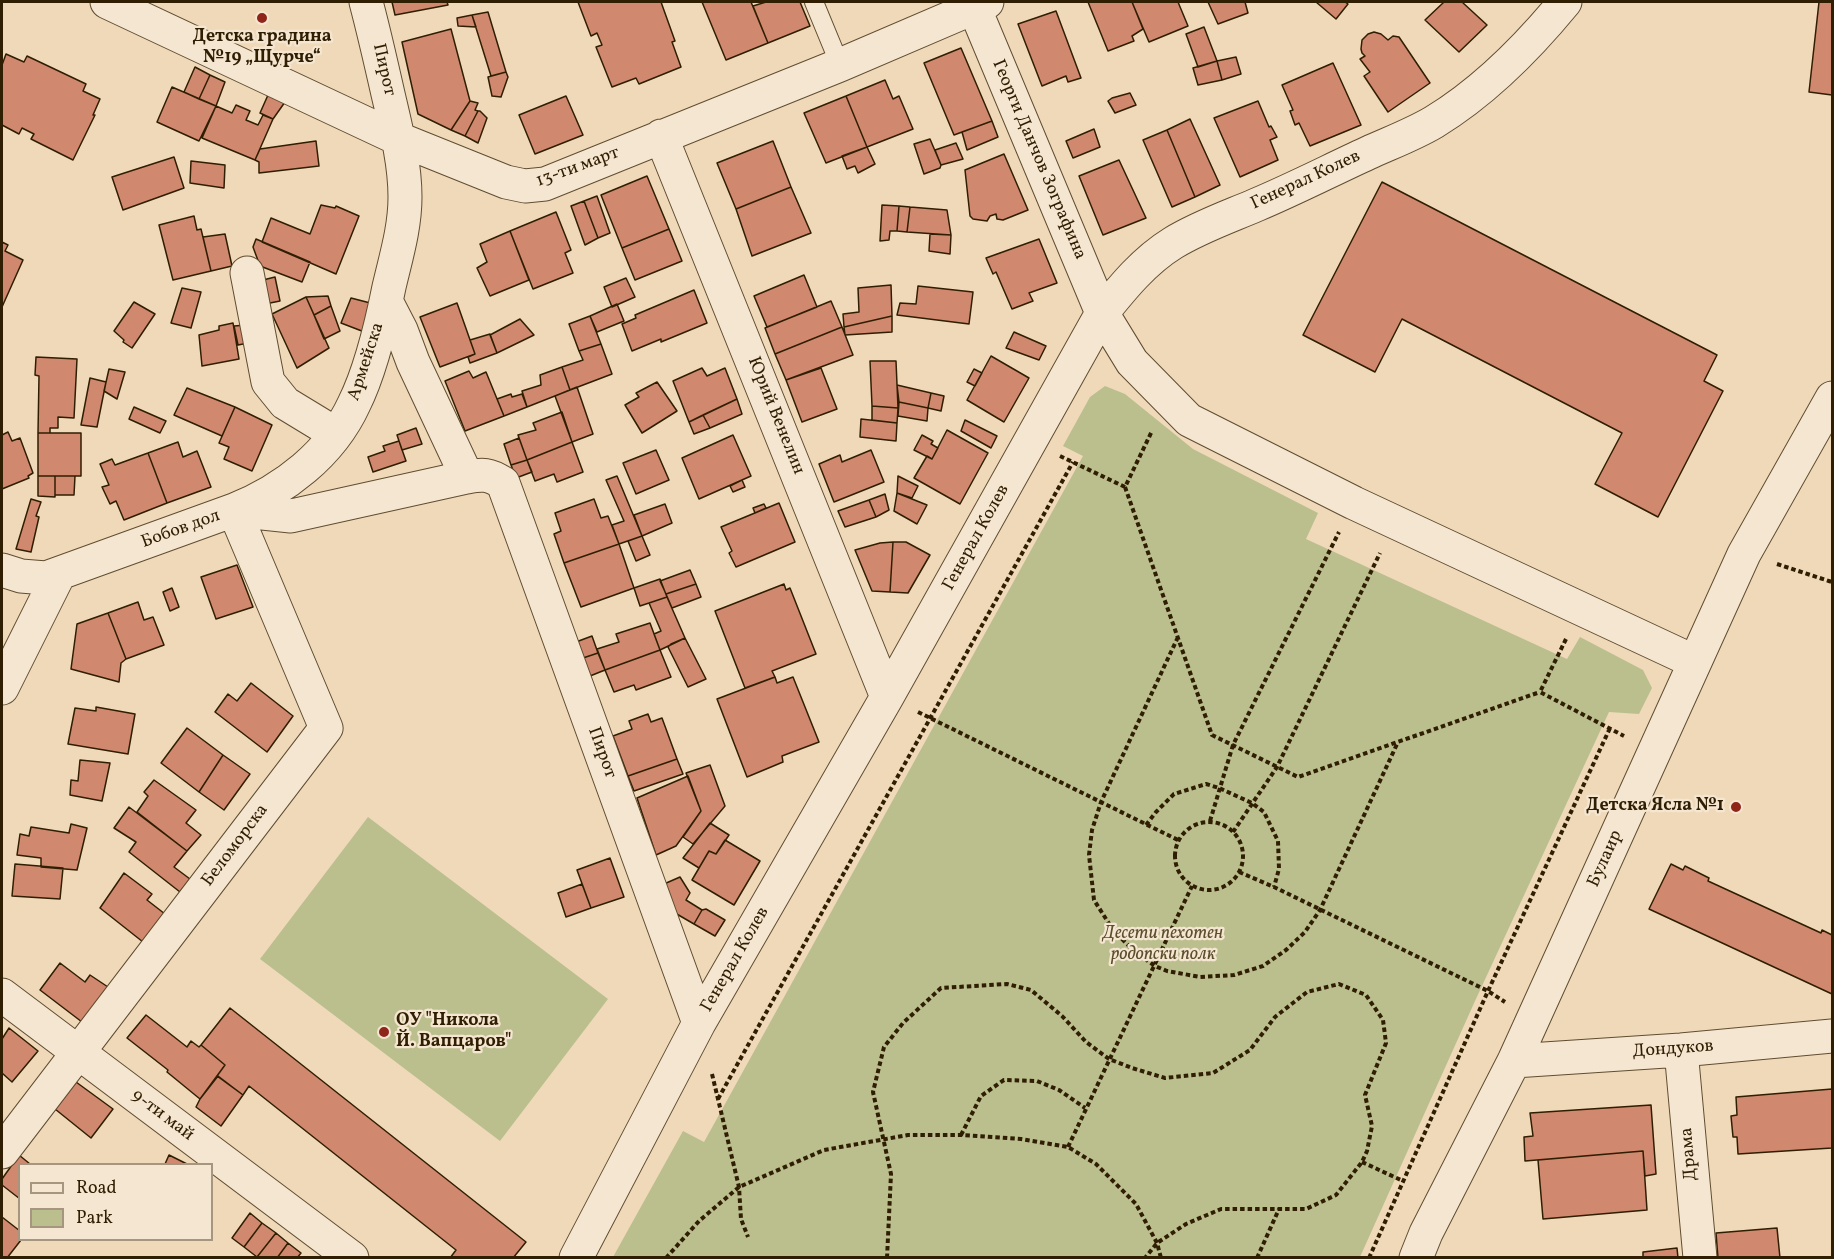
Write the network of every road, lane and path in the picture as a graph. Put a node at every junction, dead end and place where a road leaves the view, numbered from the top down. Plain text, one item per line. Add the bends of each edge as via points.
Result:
1 (107, 2) edge
2 (366, 2) edge
3 (814, 2) edge
4 (1565, 2) edge
5 (980, 4) edge
6 (840, 65) junction
7 (661, 136) junction
8 (399, 139) junction
9 (247, 273) dead end
10 (386, 301) junction
11 (1102, 313) junction
12 (1168, 398) junction
13 (1833, 398) edge
14 (336, 434) junction
15 (1030, 442) junction
16 (1073, 462) junction
17 (466, 477) junction
18 (503, 483) joint
19 (1125, 487) junction
20 (1353, 503) junction
21 (234, 510) junction
22 (1395, 522) junction
23 (1744, 554) junction
24 (2, 570) edge
25 (59, 574) junction
26 (1833, 582) edge
27 (1580, 609) junction
28 (1178, 637) junction
29 (1695, 662) junction
30 (2, 688) edge
31 (1540, 692) junction
32 (887, 697) junction
33 (931, 718) junction
34 (1610, 728) junction
35 (1398, 742) junction
36 (1233, 745) junction
37 (1654, 751) junction
38 (1277, 767) junction
39 (1219, 788) junction
40 (1101, 802) junction
41 (1252, 802) junction
42 (1210, 821) junction
43 (1146, 825) junction
44 (1233, 832) junction
45 (1178, 840) junction
46 (1239, 872) junction
47 (1192, 886) junction
48 (1275, 887) junction
49 (1320, 910) junction
50 (1155, 966) junction
51 (1488, 991) junction
52 (2, 995) edge
53 (1532, 1021) junction
54 (699, 1023) junction
55 (1833, 1036) edge
56 (1681, 1050) junction
57 (78, 1053) junction
58 (1109, 1059) junction
59 (1514, 1061) junction
60 (718, 1099) junction
61 (1085, 1108) junction
62 (961, 1135) junction
63 (884, 1140) junction
64 (1068, 1147) junction
65 (2, 1152) edge
66 (1362, 1162) junction
67 (1403, 1181) junction
68 (739, 1187) junction
69 (1279, 1209) junction
70 (748, 1237) dead end
71 (1157, 1243) junction
72 (351, 1257) edge
73 (576, 1257) edge
74 (666, 1257) edge
75 (886, 1257) edge
76 (1145, 1257) edge
77 (1161, 1257) edge
78 (1257, 1257) edge
79 (1369, 1257) edge
80 (1416, 1257) edge
81 (1700, 1257) edge

1 - 8 street, 13-ти март
2 - 8 street, Пирот
3 - 6 lane
4 - 11 street, Генерал Колев via 1533,40 1472,95 1434,122 1173,243 1143,267
5 - 6 street, 13-ти март
5 - 11 street, Георги Данчов Зографина
6 - 7 street, 13-ти март
7 - 8 street, 13-ти март via 545,184 525,186
7 - 32 street, Юрий Венелин
8 - 10 street, Пирот via 405,196 403,227
9 - 14 street via 268,382 285,403
10 - 14 street, Армейска via 354,405
10 - 17 street
11 - 12 street, Георги Данчов Зографина via 1132,362
11 - 15 street, Генерал Колев
12 - 19 path
12 - 20 street, Георги Данчов Зографина via 1189,420
13 - 23 street, Булаир
14 - 21 street, Армейска via 301,472 258,500
15 - 16 path
15 - 32 street, Генерал Колев
16 - 19 path
16 - 33 path
17 - 18 street, Бобов дол via 482,474
17 - 21 street, Бобов дол via 291,516
18 - 54 street, Пирот
19 - 28 path
20 - 22 street, Георги Данчов Зографина
20 - 36 path
21 - 25 street, Бобов дол
21 - 57 street, Беломорска via 326,728
22 - 27 street, Георги Данчов Зографина
22 - 38 path
23 - 26 path
23 - 29 street, Булаир
24 - 25 street, Бобов дол via 34,578
25 - 30 street
27 - 29 street, Георги Данчов Зографина
27 - 31 path
28 - 36 path via 1212,735
28 - 40 path
29 - 37 street, Булаир
31 - 34 path
31 - 35 path
32 - 33 path
32 - 54 street, Генерал Колев
33 - 40 path
33 - 60 path
34 - 37 path
34 - 51 path
35 - 38 path via 1298,777
35 - 49 path
36 - 38 path
36 - 39 path
37 - 53 street, Булаир
38 - 41 path
39 - 41 path
39 - 42 path
39 - 43 path via 1206,784 1174,794
40 - 43 path
40 - 50 path via 1089,855 1094,900 1113,930
41 - 44 path
41 - 48 path via 1264,812 1278,841
42 - 44 path
42 - 45 path via 1191,826
43 - 45 path
44 - 46 path via 1243,853
45 - 47 path via 1174,861 1183,879
46 - 47 path via 1232,881 1213,890
46 - 48 path
47 - 50 path
48 - 49 path
49 - 50 path via 1287,950 1263,966 1234,975 1200,977
49 - 51 path
50 - 58 path
51 - 53 path
51 - 67 path
52 - 57 street, 9-ти май
53 - 59 street, Булаир
54 - 60 path
54 - 73 street, Генерал Колев
55 - 56 street, Дондуков
56 - 59 street, Дондуков
56 - 81 street, Драма
57 - 65 street, Беломорска
57 - 72 street, 9-ти май
58 - 61 path
58 - 63 path via 1031,990 1007,984 941,988 903,1023 884,1047 873,1092
58 - 66 path via 1165,1078 1213,1073 1250,1050 1275,1017 1307,992 1339,984 1366,995 1383,1020 1386,1044 1365,1095 1372,1126
59 - 80 street, Булаир
60 - 68 path
61 - 62 path via 1037,1081 1004,1080 981,1096
61 - 64 path
62 - 63 path via 908,1135
62 - 64 path
63 - 68 path via 824,1150
63 - 75 path via 891,1174
64 - 71 path via 1096,1164 1136,1204
66 - 67 path
66 - 69 path via 1336,1195 1306,1209
67 - 79 path
68 - 70 path via 741,1219
68 - 74 path via 699,1221
69 - 71 path via 1221,1209 1186,1224
69 - 78 path
71 - 76 path
71 - 77 path

